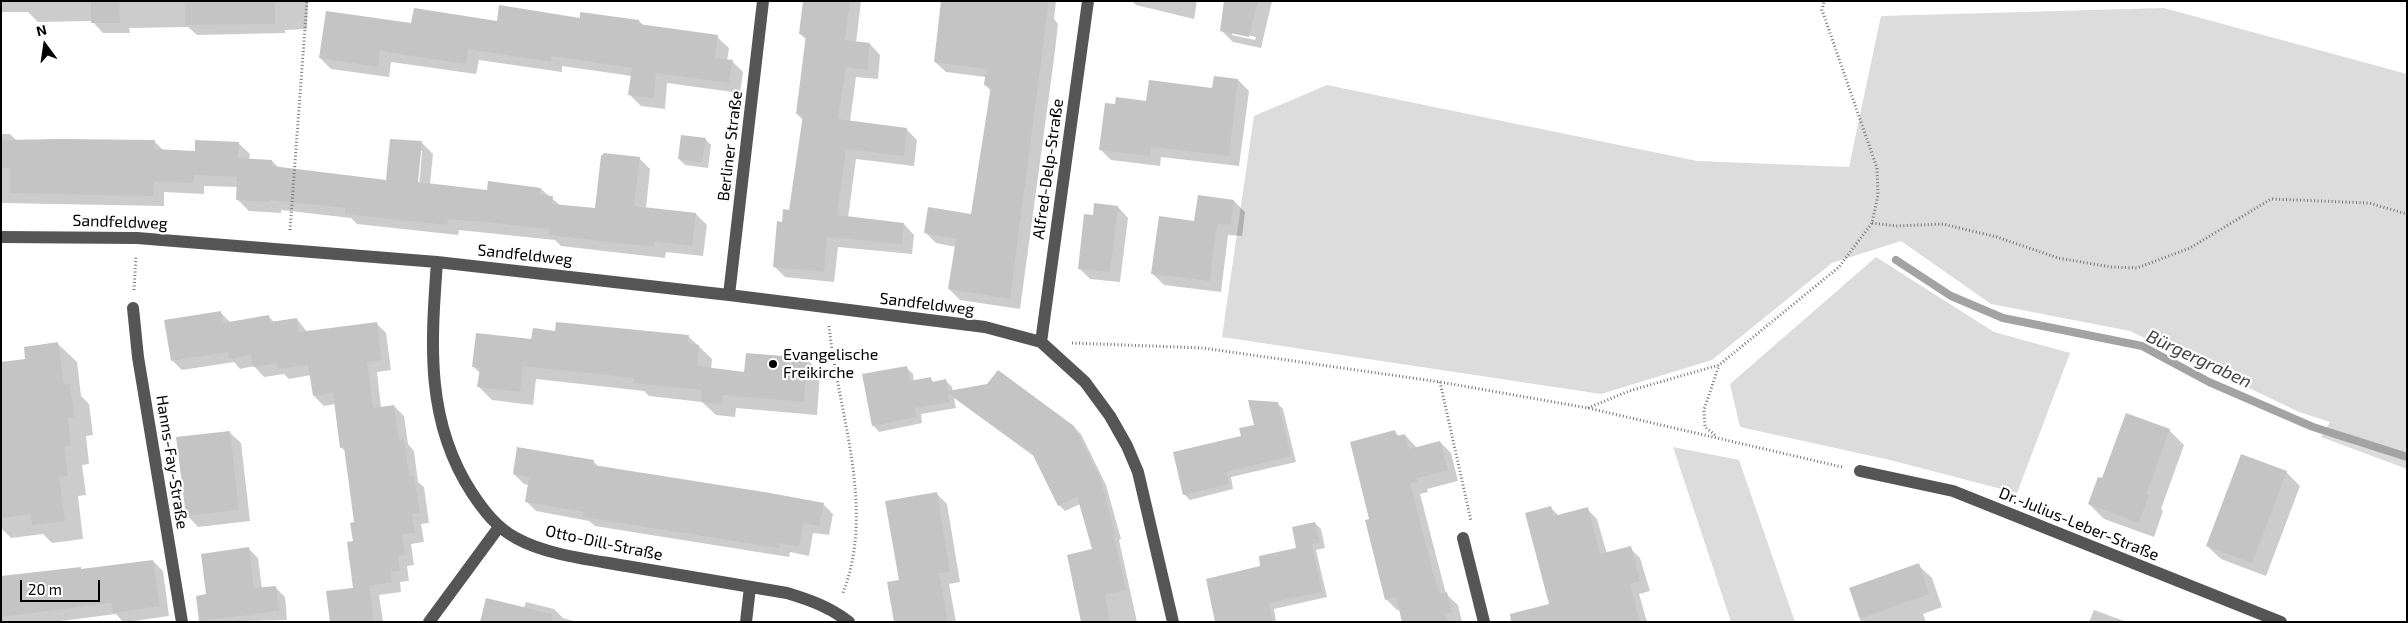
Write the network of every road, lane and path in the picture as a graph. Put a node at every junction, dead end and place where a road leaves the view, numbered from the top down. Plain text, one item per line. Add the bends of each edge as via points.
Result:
1 (307, 1) edge
2 (763, 1) edge
3 (1088, 1) edge
4 (1824, 1) edge
5 (2407, 214) edge
6 (1872, 223) junction
7 (1, 237) edge
8 (137, 238) junction
9 (288, 249) junction
10 (437, 262) junction
11 (730, 295) junction
12 (133, 308) joint
13 (829, 308) junction
14 (1041, 342) junction
15 (1719, 365) junction
16 (1440, 382) junction
17 (1588, 408) junction
18 (1716, 436) junction
19 (1860, 471) joint
20 (499, 527) junction
21 (1463, 538) joint
22 (750, 586) junction
23 (836, 611) junction
24 (2260, 618) edge
25 (182, 622) edge
26 (429, 622) edge
27 (746, 622) edge
28 (849, 622) edge
29 (1173, 622) edge
30 (1484, 622) edge
31 (2281, 622) edge

1 - 9 path
2 - 11 street, Berliner Straße
3 - 14 street, Alfred-Delp-Straße
4 - 6 path via 1822,10 1877,168 1878,195
5 - 6 path via 2369,202 2271,200 2190,248 2136,268 2058,258 1997,237 1944,224 1896,226
6 - 15 path via 1839,267
7 - 8 street, Sandfeldweg
8 - 9 street, Sandfeldweg
8 - 12 path
9 - 10 street, Sandfeldweg
10 - 11 street, Sandfeldweg
10 - 20 street, Otto-Dill-Straße via 433,340 436,399 442,428 460,474
11 - 13 street, Sandfeldweg
12 - 25 street, Hanns-Fay-Straße
13 - 14 street, Sandfeldweg via 985,327
13 - 23 path via 830,338 856,494 858,527 849,579
14 - 16 path via 1203,348
14 - 29 street via 1085,382 1127,446 1142,491
15 - 17 path via 1629,391
15 - 18 path via 1704,410 1705,427
16 - 17 path
16 - 21 path via 1475,535
17 - 18 path
18 - 19 path
19 - 24 street, Dr.-Julius-Leber-Straße via 1953,491
20 - 22 street, Otto-Dill-Straße via 518,540 587,559
20 - 26 street
21 - 30 street
22 - 23 street, Otto-Dill-Straße via 813,601
22 - 27 street
23 - 28 street, Otto-Dill-Straße
24 - 31 street, Dr.-Julius-Leber-Straße

